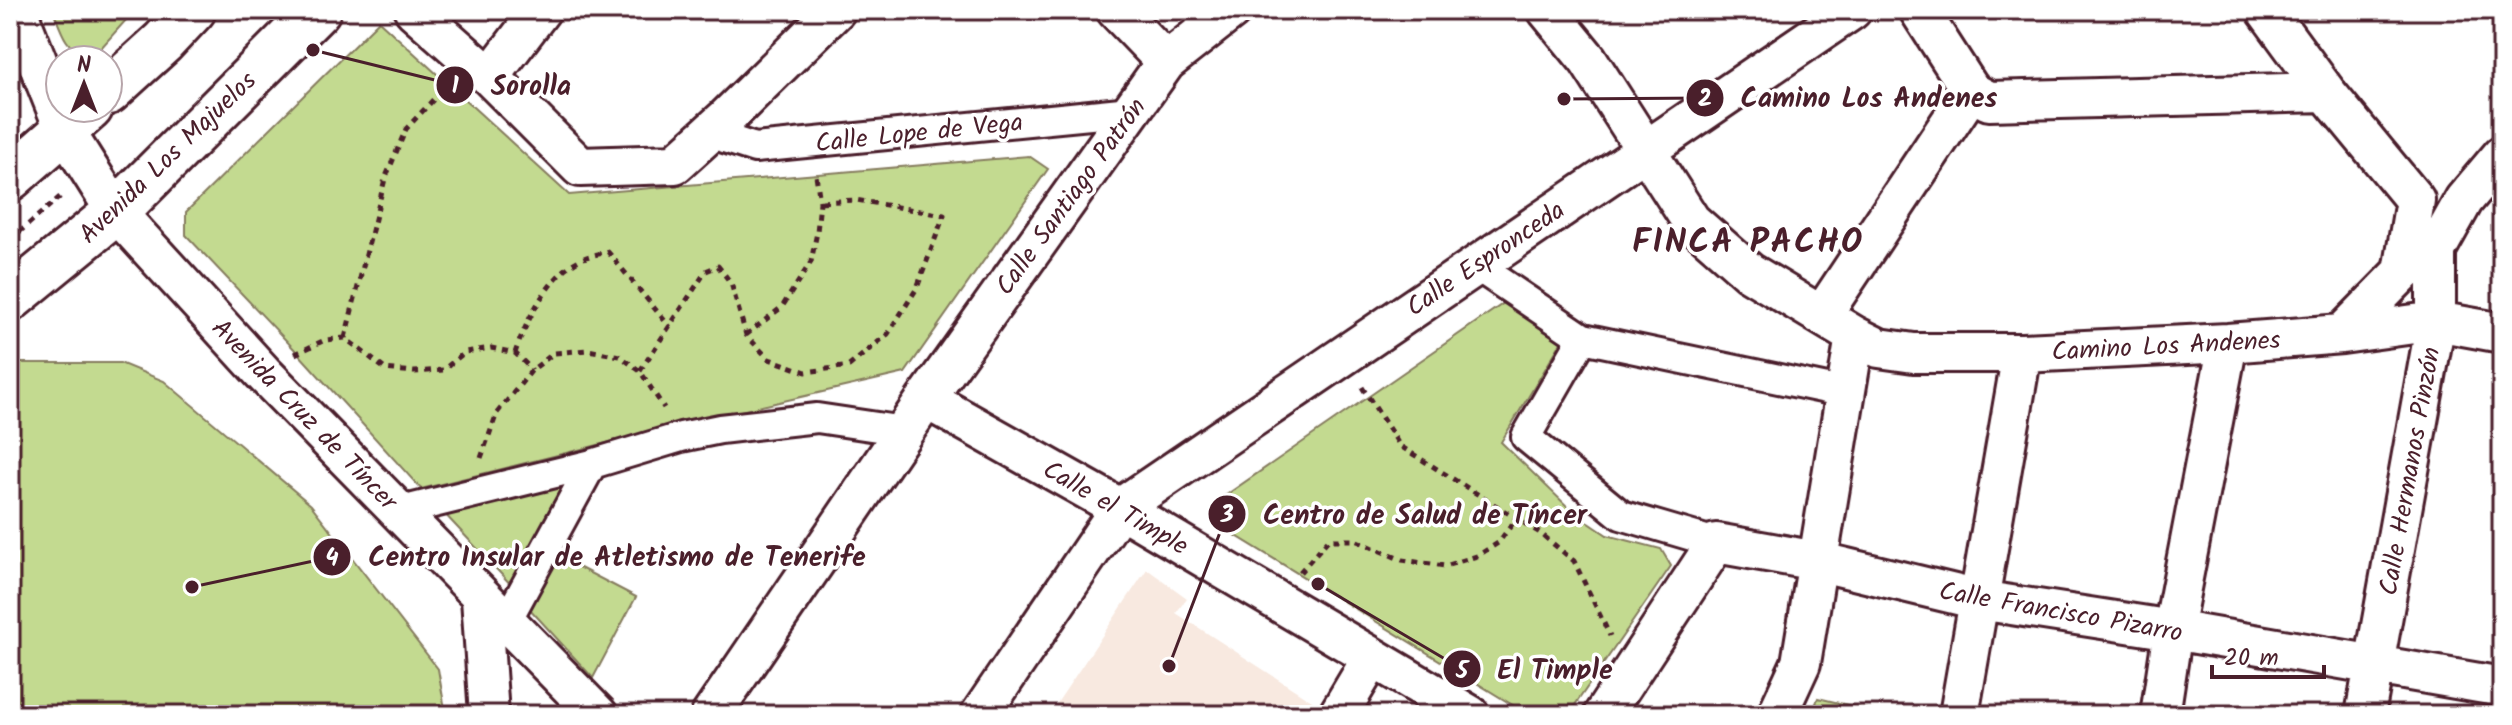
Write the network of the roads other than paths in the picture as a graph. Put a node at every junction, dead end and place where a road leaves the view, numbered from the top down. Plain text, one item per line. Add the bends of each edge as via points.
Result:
1 (17, 10) edge
2 (193, 10) edge
3 (318, 10) edge
4 (414, 10) edge
5 (541, 10) edge
6 (836, 10) edge
7 (1116, 10) edge
8 (1232, 10) edge
9 (1547, 10) edge
10 (1852, 10) edge
11 (1919, 10) edge
12 (2266, 10) edge
13 (44, 59) edge
14 (1166, 62) junction
15 (477, 66) junction
16 (124, 77) edge
17 (1971, 91) junction
18 (2326, 92) junction
19 (1131, 111) junction
20 (73, 124) edge
21 (80, 124) edge
22 (709, 133) junction
23 (1644, 150) junction
24 (2502, 155) edge
25 (10, 178) edge
26 (2415, 200) junction
27 (2464, 200) junction
28 (116, 212) junction
29 (1475, 265) junction
30 (10, 299) edge
31 (1822, 315) junction
32 (2436, 321) junction
33 (2502, 333) edge
34 (2342, 334) junction
35 (1855, 336) junction
36 (1583, 338) junction
37 (2228, 343) junction
38 (2022, 353) junction
39 (1846, 393) junction
40 (926, 399) junction
41 (904, 431) junction
42 (592, 464) junction
43 (1120, 508) junction
44 (397, 512) junction
45 (1716, 543) junction
46 (1817, 561) junction
47 (1979, 600) junction
48 (493, 610) junction
49 (2173, 630) junction
50 (1372, 658) junction
51 (2374, 664) junction
52 (2502, 687) edge
53 (489, 715) edge
54 (598, 715) edge
55 (711, 715) edge
56 (980, 715) edge
57 (1338, 715) edge
58 (1470, 715) edge
59 (1603, 715) edge
60 (1777, 715) edge
61 (1959, 715) edge
62 (2160, 715) edge
63 (2365, 715) edge

1 - 13 street, Avenida Cruz de Tíncer
2 - 16 street
3 - 28 street, Avenida Los Majuelos
4 - 15 street
5 - 15 street
6 - 22 street
7 - 14 street
8 - 14 street, Calle Santiago Patrón
9 - 23 street, Camino Los Andenes via 1588,60
10 - 23 street, Calle Espronceda
11 - 17 street
12 - 18 street
14 - 19 street, Calle Santiago Patrón
15 - 22 street via 580,167 675,164
17 - 18 street via 1989,101 2007,102
17 - 31 street
18 - 26 street
19 - 22 street, Calle Lope de Vega via 755,148
19 - 40 street, Calle Santiago Patrón
20 - 25 street
21 - 28 street, Avenida Cruz de Tíncer
23 - 29 street, Calle Espronceda
23 - 31 street, Camino Los Andenes via 1691,221 1749,272
24 - 27 street, Calle Hermanos Pinzón
26 - 27 street
26 - 34 street via 2403,272
27 - 32 street, Calle Hermanos Pinzón via 2436,250
28 - 30 street, Avenida Los Majuelos
28 - 44 street, Avenida Cruz de Tíncer
29 - 36 street
29 - 43 street, Calle Espronceda
31 - 35 street, Camino Los Andenes
32 - 33 street, Camino Los Andenes
32 - 34 street, Camino Los Andenes
32 - 51 street, Calle Hermanos Pinzón
34 - 37 street, Camino Los Andenes
35 - 38 street, Camino Los Andenes via 1879,348 1914,353
35 - 39 street
36 - 39 street
36 - 45 street via 1526,437 1621,515
37 - 38 street, Camino Los Andenes
37 - 49 street
38 - 47 street
39 - 46 street
40 - 41 street, Calle Santiago Patrón
40 - 43 street, Calle el Timple
41 - 42 street via 817,418 720,429
41 - 55 street, Calle Santiago Patrón
42 - 44 street
42 - 48 street
43 - 50 street, Calle el Timple
43 - 56 street
44 - 48 street, Avenida Cruz de Tíncer
45 - 46 street, Calle Francisco Pizarro
45 - 59 street
46 - 47 street, Calle Francisco Pizarro
46 - 60 street via 1801,663
47 - 49 street, Calle Francisco Pizarro
47 - 61 street
48 - 53 street
48 - 54 street, Avenida Cruz de Tíncer
49 - 51 street, Calle Francisco Pizarro
49 - 62 street
50 - 57 street
50 - 58 street, Calle el Timple
51 - 52 street, Calle Francisco Pizarro
51 - 63 street, Calle Hermanos Pinzón

